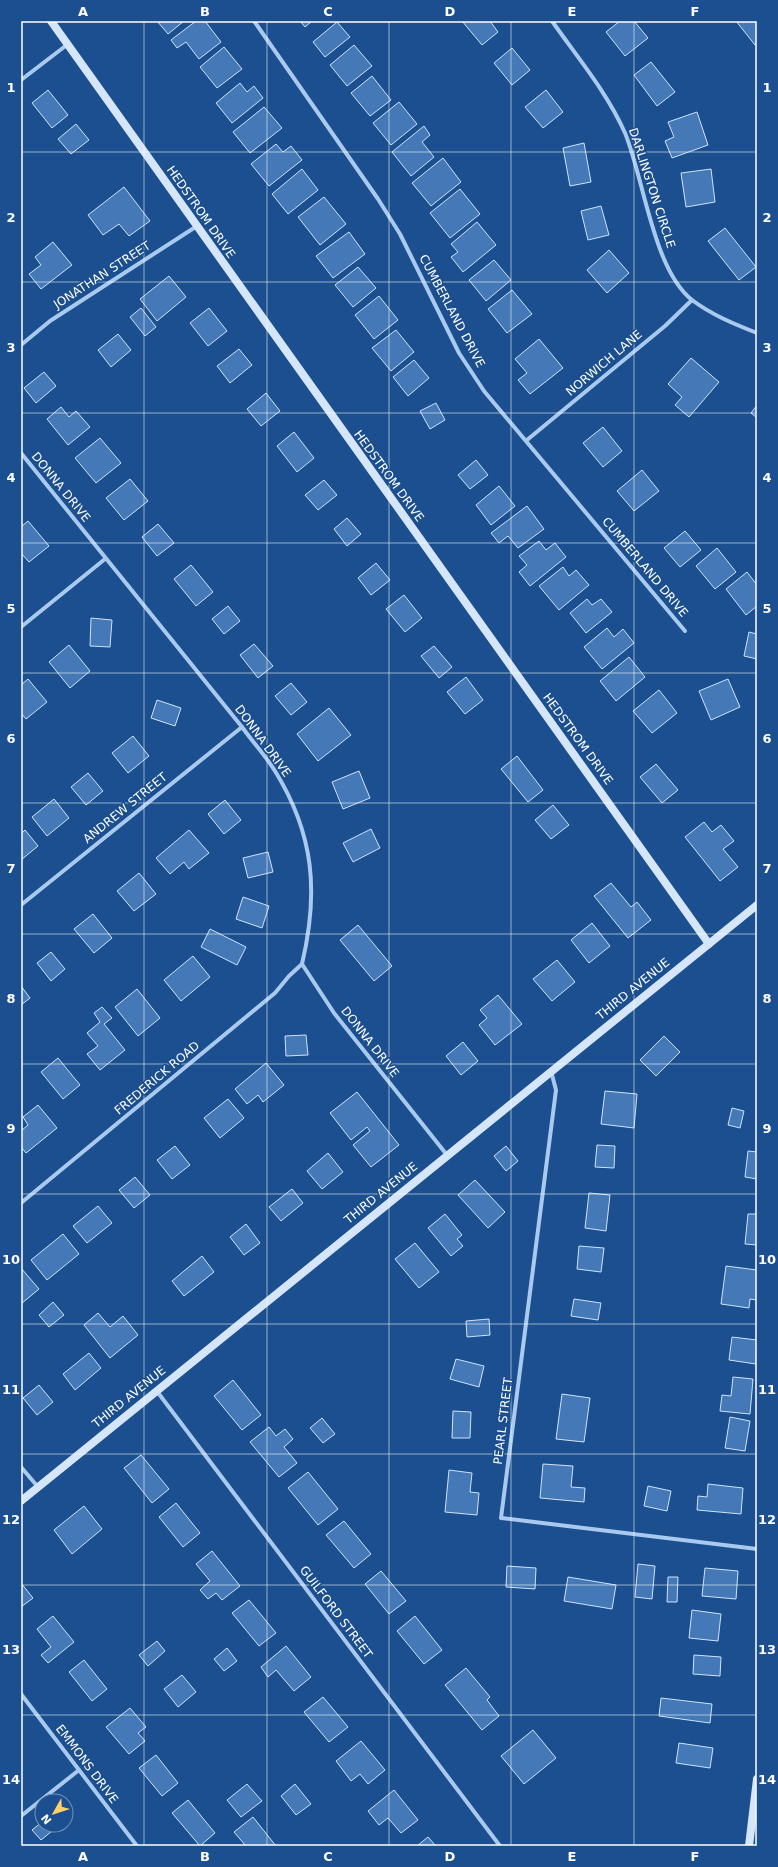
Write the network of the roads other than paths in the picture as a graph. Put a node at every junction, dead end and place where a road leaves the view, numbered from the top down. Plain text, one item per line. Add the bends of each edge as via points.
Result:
1 (51, 21) edge
2 (254, 21) edge
3 (552, 21) edge
4 (68, 44) junction
5 (21, 80) edge
6 (197, 226) junction
7 (692, 300) junction
8 (757, 333) edge
9 (21, 345) edge
10 (527, 440) junction
11 (21, 453) edge
12 (105, 559) junction
13 (21, 627) edge
14 (685, 631) dead end
15 (242, 727) junction
16 (21, 905) edge
17 (757, 905) edge
18 (709, 944) junction
19 (302, 964) junction
20 (551, 1071) junction
21 (447, 1155) junction
22 (21, 1203) edge
23 (156, 1390) junction
24 (21, 1467) edge
25 (38, 1487) junction
26 (21, 1501) edge
27 (757, 1549) edge
28 (21, 1694) edge
29 (79, 1770) junction
30 (757, 1784) edge
31 (21, 1816) edge
32 (137, 1846) edge
33 (500, 1846) edge
34 (749, 1846) edge

1 - 4 street, HEDSTROM DRIVE
2 - 10 street, CUMBERLAND DRIVE via 400,234 459,353 480,384
3 - 7 street, DARLINGTON CIRCLE via 616,113 663,257 675,281
4 - 5 street
4 - 6 street, HEDSTROM DRIVE
6 - 9 street, JONATHAN STREET via 50,321
6 - 18 street, HEDSTROM DRIVE
7 - 8 street, DARLINGTON CIRCLE via 726,322
7 - 10 street, NORWICH LANE via 665,326
10 - 14 street, CUMBERLAND DRIVE
11 - 12 street, DONNA DRIVE
12 - 13 street
12 - 15 street, DONNA DRIVE
15 - 16 street, ANDREW STREET
15 - 19 street, DONNA DRIVE via 274,770 292,800 304,832 310,864 312,899 309,934
17 - 18 street, THIRD AVENUE
18 - 20 street, THIRD AVENUE
19 - 21 street, DONNA DRIVE via 334,1013
19 - 22 street, FREDERICK ROAD via 275,993
20 - 21 street, THIRD AVENUE
20 - 27 street, PEARL STREET via 556,1090 501,1518
21 - 23 street, THIRD AVENUE
23 - 25 street, THIRD AVENUE
23 - 33 street, GUILFORD STREET
24 - 25 street
25 - 26 street, THIRD AVENUE
28 - 29 street, EMMONS DRIVE
29 - 31 street
29 - 32 street, EMMONS DRIVE
30 - 34 street

